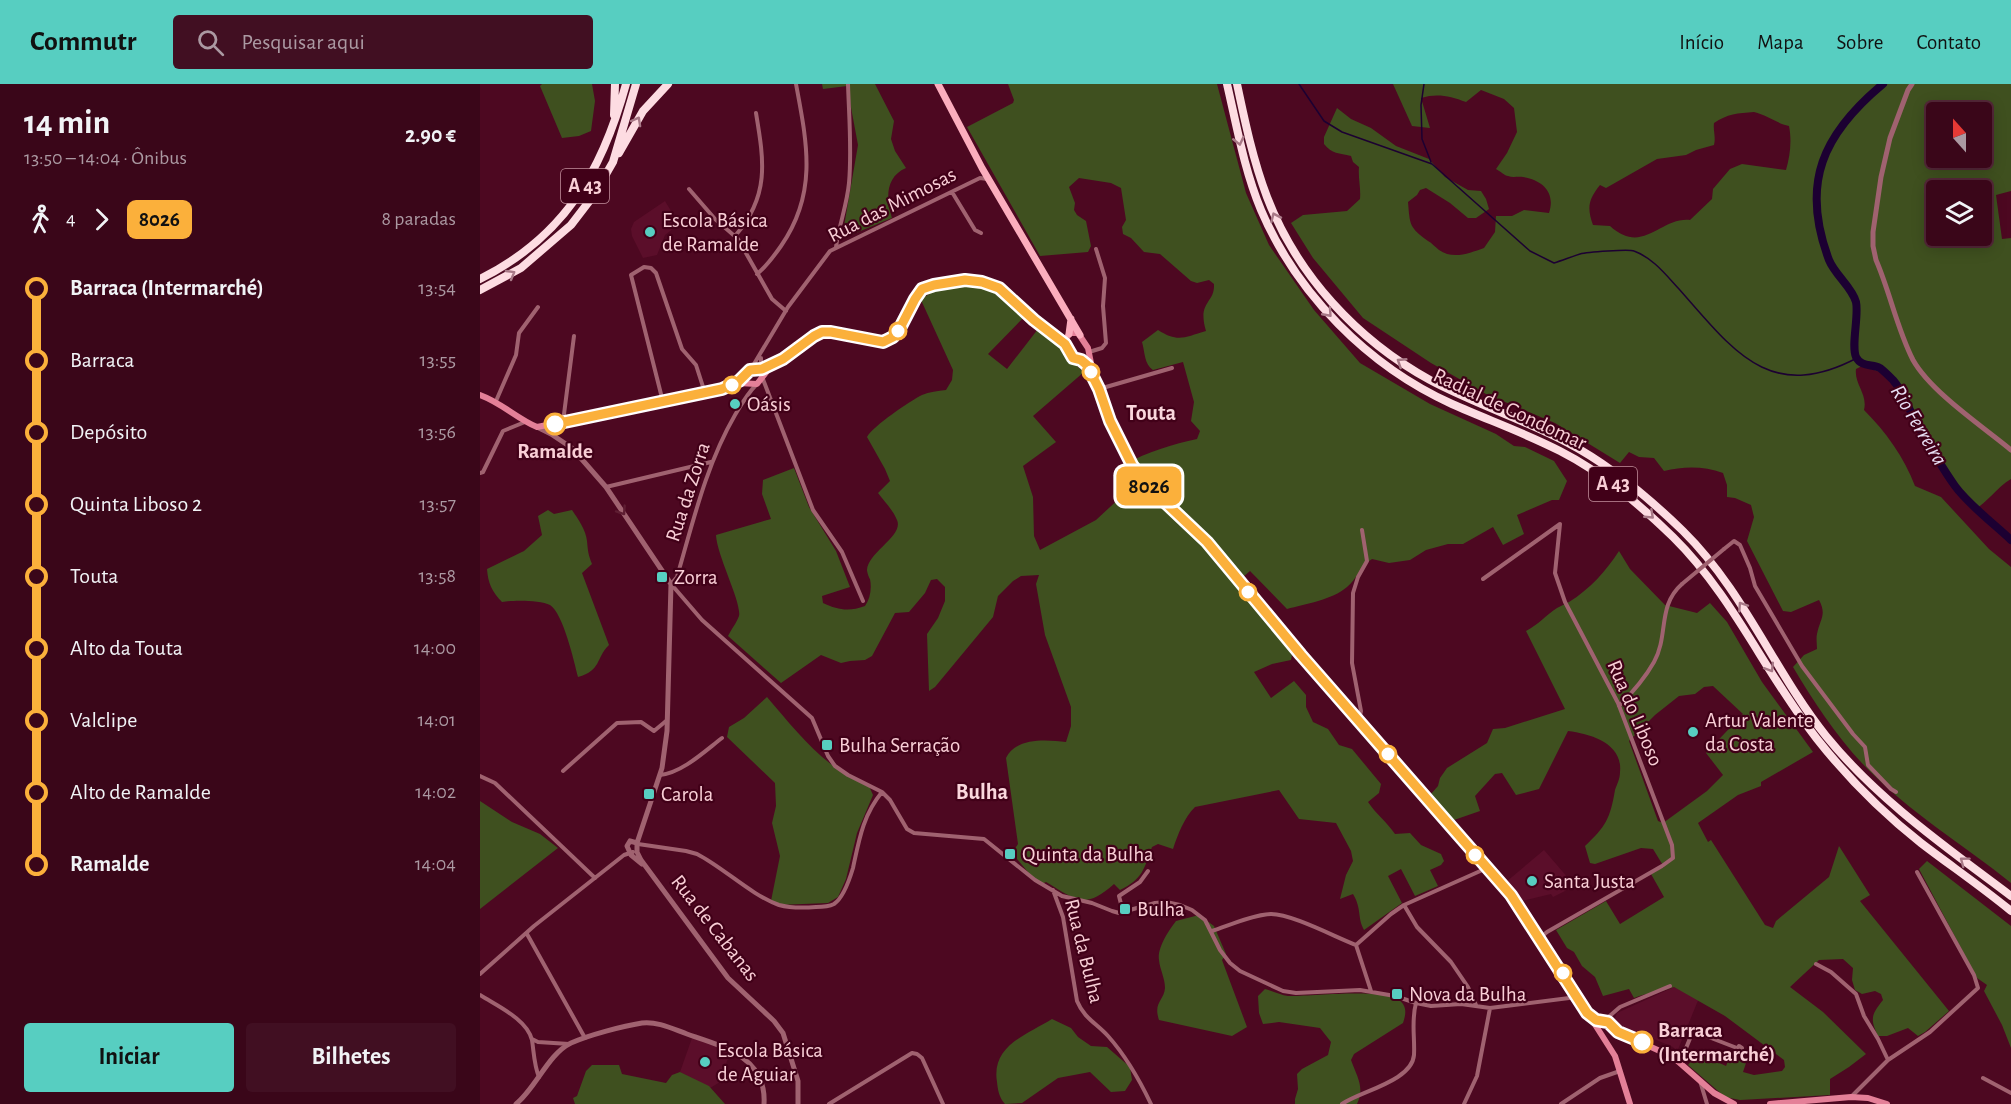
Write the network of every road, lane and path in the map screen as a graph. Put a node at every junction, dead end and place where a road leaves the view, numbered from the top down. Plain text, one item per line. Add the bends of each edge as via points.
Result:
1 (615, 84) edge
2 (626, 84) edge
3 (636, 84) edge
4 (668, 84) edge
5 (796, 84) edge
6 (848, 84) edge
7 (938, 84) edge
8 (1227, 84) edge
9 (1237, 84) edge
10 (1912, 84) edge
11 (756, 113) dead end
12 (614, 125) junction
13 (613, 162) junction
14 (981, 165) junction
15 (980, 178) junction
16 (989, 180) junction
17 (689, 189) dead end
18 (997, 191) junction
19 (952, 192) junction
20 (981, 233) dead end
21 (735, 236) junction
22 (836, 247) junction
23 (1096, 249) dead end
24 (757, 274) junction
25 (480, 279) edge
26 (480, 290) edge
27 (538, 307) dead end
28 (786, 311) junction
29 (1071, 319) junction
30 (1046, 329) junction
31 (1068, 335) junction
32 (1080, 335) junction
33 (574, 336) dead end
34 (1065, 344) junction
35 (762, 353) junction
36 (1089, 353) junction
37 (1081, 360) junction
38 (774, 364) junction
39 (1172, 368) dead end
40 (758, 380) junction
41 (729, 386) junction
42 (1099, 389) junction
43 (705, 393) junction
44 (480, 395) edge
45 (496, 401) junction
46 (663, 402) junction
47 (525, 422) junction
48 (563, 423) junction
49 (537, 428) junction
50 (2011, 450) edge
51 (711, 462) junction
52 (480, 473) edge
53 (606, 487) junction
54 (1362, 530) dead end
55 (1484, 579) dead end
56 (671, 584) junction
57 (863, 601) dead end
58 (1619, 706) junction
59 (668, 720) junction
60 (1358, 721) junction
61 (722, 738) dead end
62 (563, 771) dead end
63 (660, 775) junction
64 (480, 776) edge
65 (882, 792) junction
66 (1896, 792) dead end
67 (639, 835) junction
68 (633, 850) junction
69 (1487, 868) junction
70 (1148, 871) dead end
71 (1917, 872) dead end
72 (596, 878) junction
73 (1053, 890) junction
74 (2011, 896) edge
75 (1404, 905) junction
76 (2011, 911) edge
77 (1123, 912) junction
78 (1212, 931) junction
79 (527, 934) junction
80 (1540, 938) junction
81 (1356, 945) junction
82 (1816, 964) dead end
83 (480, 974) edge
84 (1670, 986) dead end
85 (1371, 991) junction
86 (480, 995) edge
87 (1577, 997) junction
88 (1416, 1004) junction
89 (1476, 1006) junction
90 (1490, 1008) junction
91 (1604, 1027) junction
92 (585, 1038) junction
93 (532, 1039) junction
94 (569, 1044) junction
95 (1737, 1048) dead end
96 (1888, 1060) junction
97 (1680, 1062) junction
98 (1621, 1071) junction
99 (538, 1077) junction
100 (1698, 1078) junction
101 (1983, 1078) dead end
102 (2011, 1093) edge
103 (1851, 1097) junction
104 (800, 1102) edge
105 (1730, 1103) edge
106 (516, 1104) edge
107 (764, 1104) edge
108 (829, 1104) edge
109 (943, 1104) edge
110 (1151, 1104) edge
111 (1342, 1104) edge
112 (1464, 1104) edge
113 (1562, 1104) edge
114 (1630, 1104) edge
115 (1707, 1104) edge
116 (1770, 1104) edge
117 (1887, 1104) edge

1 - 12 highway
2 - 12 highway, A 43
3 - 13 highway, A 43
13 -> 4 highway via 643,111
5 - 24 street via 807,155 804,194 789,234
6 - 22 street via 849,184
7 - 14 main road
8 -> 76 highway, Radial de Gondomar / A 43 via 1243,155 1261,210 1291,266 1332,318 1401,375 1450,403 1560,450 1640,506 1717,586 1797,712 1847,774 1921,842
74 -> 9 highway, Radial de Gondomar / A 43 via 1889,802 1846,759 1804,705 1723,579 1702,551 1663,513 1623,479 1569,443 1452,391 1405,365 1328,298 1277,222 1255,162
10 - 50 street via 1886,150 1873,232 1876,260 1907,345 1922,373
11 - 21 street via 763,157 761,187 752,212
12 - 25 highway, A 43 via 601,159 561,218 515,260
26 -> 13 highway, A 43 via 521,268 571,225
14 - 15 street, Rua das Mimosas
14 - 16 main road
14 - 18 main road
15 - 16 street, Rua das Mimosas
15 - 19 street, Rua das Mimosas
16 - 18 main road
17 - 21 street
18 - 29 main road
19 - 20 street via 975,230
19 - 22 street, Rua das Mimosas
21 - 24 street
22 - 28 street, Rua das Mimosas
23 - 36 street via 1105,278 1106,343
24 - 28 street via 772,299
27 - 45 street via 519,333 516,355
28 - 35 street, Rua das Mimosas
29 - 31 main road
29 - 32 main road
30 - 31 main road
30 - 34 main road
30 - 38 main road via 999,288 965,280 922,289 900,328 883,342 822,332
31 - 32 main road
31 - 34 main road
32 - 36 main road
33 - 48 street
34 - 37 main road via 1073,358
35 - 38 street via 764,362
35 - 40 street, Rua das Mimosas
35 - 40 street, Rua das Mimosas
36 - 37 main road
36 - 42 main road
37 - 42 main road
38 - 40 main road
38 - 40 main road
39 - 42 street
40 - 41 main road
40 - 41 main road via 742,379
40 - 51 street, Rua da Zorra
40 - 57 street via 813,510 842,552
41 - 43 main road
42 - 60 main road via 1132,465 1150,488 1207,542
43 - 46 main road
43 - 46 street via 696,365 682,349 656,273 644,267 631,275
44 - 45 main road
45 - 47 main road
46 - 48 main road
47 - 49 main road
47 - 52 street via 503,431
48 - 49 main road
49 - 53 street via 572,448
51 - 53 street
51 - 56 street, Rua da Zorra via 677,577
53 -> 56 street
54 - 60 street via 1367,561 1353,593 1352,663 1361,711
55 - 58 street, Rua do Liboso via 1560,524 1556,573 1565,602
56 - 59 street
56 - 65 street via 702,620 812,718 835,766
58 - 66 street, bridge via 1655,661 1670,596 1734,541 1740,545 1755,586 1802,666 1862,742 1868,765
58 - 80 street, Rua do Liboso via 1672,845 1673,858
59 - 62 street via 654,731 641,722 617,723
59 - 63 street
60 - 69 main road
61 - 63 street via 694,759
63 - 67 street
64 - 72 street via 495,783
65 - 68 street via 870,808 859,836 853,869 834,904 808,908 780,905 697,854 686,850
65 - 73 street via 907,829 932,836 984,839
67 - 68 street
67 - 68 street via 630,841
68 - 72 street
68 - 104 street, Rua de Cabanas via 728,978 783,1033 798,1081
69 - 75 street
69 - 80 main road via 1519,905
70 - 77 street via 1140,882 1119,896
71 - 96 street via 1978,988 1930,1032
72 - 79 street
73 - 77 street via 1062,896
73 - 110 street, Rua da Bulha via 1066,928 1082,1013 1108,1036
75 - 81 street
75 - 89 street via 1417,927 1451,962
77 - 78 street via 1166,902 1192,910
78 - 81 street via 1271,914
78 - 85 street via 1230,963 1283,991
79 - 83 street
79 - 92 street
80 - 87 main road
81 - 85 street
82 - 96 street via 1856,994
84 - 91 street via 1620,1007
85 - 88 street
86 - 93 street via 522,1023
87 - 90 street
87 - 91 main road via 1587,1013
88 - 89 street
88 - 111 street via 1412,1021 1414,1058 1409,1068 1392,1081
89 - 90 street
90 - 112 street via 1477,1076
91 - 97 main road
91 - 98 main road
92 - 94 street
92 - 107 street via 643,1023 660,1024 731,1049 757,1072
93 - 94 street
93 - 99 street
94 - 99 street
95 - 97 street via 1693,1031
96 - 103 street
97 - 100 main road
98 - 113 street via 1600,1078
98 - 114 main road
99 - 106 street
100 - 105 main road
100 - 115 street
101 - 102 street
103 - 116 main road
103 - 117 main road
108 - 109 street via 917,1053

